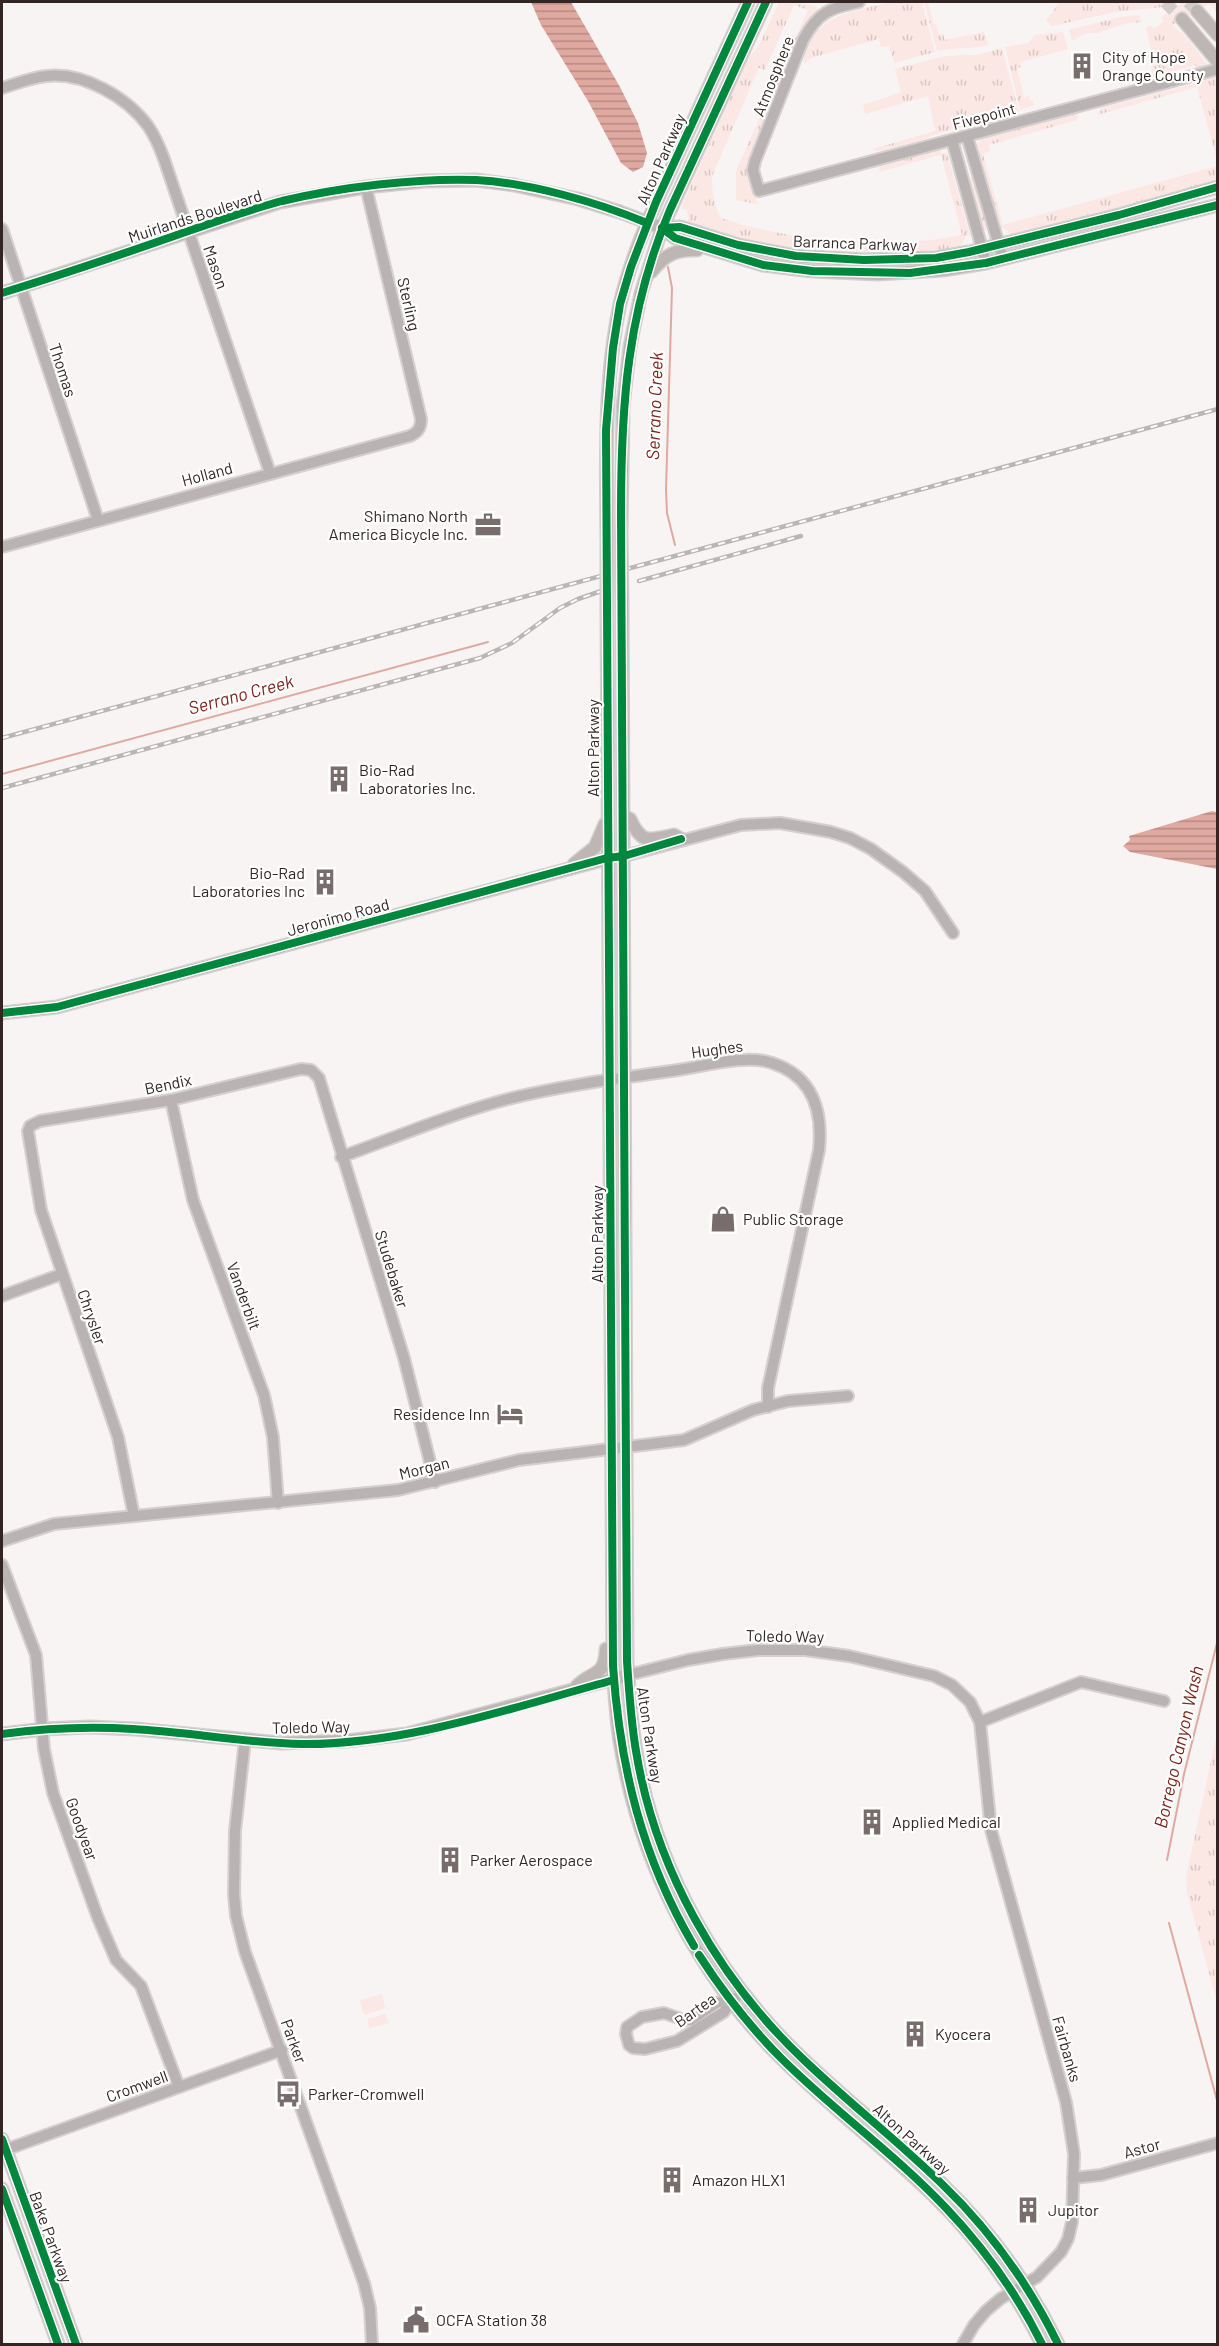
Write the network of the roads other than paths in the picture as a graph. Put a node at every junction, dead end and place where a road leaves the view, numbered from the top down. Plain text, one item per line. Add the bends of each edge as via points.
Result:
1 (748, 2) edge
2 (766, 2) edge
3 (820, 2) edge
4 (859, 2) edge
5 (832, 7) junction
6 (1197, 11) tunnel mouth
7 (1182, 19) tunnel mouth
8 (1218, 35) edge
9 (1218, 62) edge
10 (1218, 69) edge
11 (2, 88) edge
12 (967, 136) junction
13 (952, 140) junction
14 (977, 171) junction
15 (962, 176) junction
16 (366, 187) junction
17 (1218, 187) edge
18 (759, 191) joint
19 (1218, 205) edge
20 (647, 223) junction
21 (662, 228) junction
22 (2, 229) edge
23 (188, 232) junction
24 (999, 245) junction
25 (982, 249) junction
26 (710, 250) junction
27 (1003, 259) junction
28 (986, 263) junction
29 (646, 278) junction
30 (20, 287) junction
31 (2, 293) edge
32 (419, 429) joint
33 (270, 473) junction
34 (98, 520) junction
35 (2, 547) edge
36 (624, 816) junction
37 (607, 818) junction
38 (681, 839) junction
39 (624, 856) junction
40 (607, 858) junction
41 (570, 867) junction
42 (953, 933) dead end
43 (2, 1013) edge
44 (311, 1070) joint
45 (624, 1078) junction
46 (610, 1080) junction
47 (171, 1100) junction
48 (30, 1126) joint
49 (341, 1157) junction
50 (62, 1274) junction
51 (2, 1296) edge
52 (848, 1396) dead end
53 (768, 1407) junction
54 (626, 1447) junction
55 (611, 1448) junction
56 (435, 1482) junction
57 (278, 1503) junction
58 (134, 1516) junction
59 (2, 1540) edge
60 (2, 1565) edge
61 (612, 1607) junction
62 (628, 1675) junction
63 (614, 1680) junction
64 (572, 1691) junction
65 (1164, 1701) dead end
66 (980, 1722) junction
67 (44, 1729) junction
68 (2, 1734) edge
69 (244, 1740) junction
70 (745, 1995) junction
71 (731, 2000) junction
72 (282, 2050) junction
73 (179, 2087) junction
74 (1218, 2143) edge
75 (3, 2146) edge
76 (1073, 2178) junction
77 (2, 2189) edge
78 (1024, 2284) junction
79 (1012, 2292) junction
80 (58, 2344) edge
81 (76, 2344) edge
82 (372, 2344) edge
83 (963, 2344) edge
84 (1042, 2344) edge
85 (1058, 2344) edge

1 - 20 main road, Alton Parkway
2 - 21 main road, Alton Parkway
3 - 5 street
4 - 5 street
5 - 18 street, Atmosphere via 810,26 770,122 753,170
6 - 8 main road
7 - 9 main road
10 - 12 street, Fivepoint
11 - 23 street, Mason via 43,76 70,77 93,84 122,102 148,125 157,142
12 - 13 street, Fivepoint
12 - 14 street
13 - 15 street
13 - 18 street, Fivepoint
14 - 15 street
14 - 24 street
15 - 25 street
16 - 20 main road, Muirlands Boulevard via 476,180 578,199
16 - 23 main road, Muirlands Boulevard via 280,202
16 - 32 street, Sterling via 421,419
17 - 24 main road, Barranca Parkway
19 - 27 main road, Barranca Parkway
20 - 21 main road, Muirlands Boulevard
20 - 37 main road, Alton Parkway, bridge via 625,285 613,348 606,430
21 - 25 main road, Barranca Parkway via 680,226 738,245 824,258 936,258
21 - 26 main road, Barranca Parkway via 675,238
21 - 29 main road, Alton Parkway
22 - 30 street, Thomas
23 - 30 main road, Muirlands Boulevard
23 - 33 street, Mason
24 - 25 main road, Barranca Parkway
24 - 27 street
25 - 28 street
26 - 28 main road, Barranca Parkway via 763,265 839,273 910,273
26 - 29 main road via 682,249 669,253
27 - 28 main road, Barranca Parkway
29 - 36 main road, Alton Parkway, bridge via 633,330 622,406
30 - 31 main road, Muirlands Boulevard
30 - 34 street, Thomas
32 - 33 street, Holland via 410,436
33 - 34 street, Holland
34 - 35 street, Holland
36 - 38 main road via 645,839 674,835
36 - 39 main road, Alton Parkway
37 - 40 main road, Alton Parkway
37 - 41 main road via 595,847
38 - 39 street, Jeronimo Road
38 - 42 street, Jeronimo Road via 741,825 780,823 850,838 871,849 924,891
39 - 40 main road, Jeronimo Road
39 - 45 main road, Alton Parkway
40 - 41 main road, Jeronimo Road
40 - 46 main road, Alton Parkway
41 - 43 main road, Jeronimo Road via 57,1007
44 - 47 street, Bendix via 301,1069
44 - 49 street, Studebaker via 319,1078
45 - 46 street, Hughes
45 - 53 street, Hughes via 757,1059 787,1069 801,1080 819,1110 819,1150 768,1388
45 - 54 main road, Alton Parkway
46 - 49 street, Hughes via 507,1100
46 - 55 main road, Alton Parkway
47 - 48 street, Bendix via 40,1121
47 - 57 street, Vanderbilt via 193,1200 264,1395 273,1437
48 - 50 street, Chrysler via 27,1137 41,1207
49 - 56 street, Studebaker via 404,1358
50 - 51 street
50 - 58 street, Chrysler via 118,1437
52 - 53 street, Morgan via 799,1399
53 - 54 street, Morgan via 684,1440
54 - 55 street, Morgan
54 - 62 main road, Alton Parkway
55 - 56 street, Morgan via 519,1460
55 - 61 main road, Alton Parkway
56 - 57 street, Morgan via 398,1491
57 - 58 street, Morgan
58 - 59 street, Morgan via 53,1524
60 - 67 street, Goodyear via 36,1655
61 - 63 main road, Alton Parkway
61 - 64 main road via 607,1618 605,1661 598,1673
62 - 63 main road, Toledo Way
62 - 66 street, Toledo Way via 723,1654 805,1650 934,1676 952,1685 970,1702
62 - 70 main road, Alton Parkway via 636,1753 661,1842 694,1918
63 - 64 main road, Toledo Way
63 - 71 main road, Alton Parkway via 625,1767 646,1842 683,1927
64 - 69 main road, Toledo Way via 390,1737 303,1744
65 - 66 street via 1081,1682
66 - 76 street, Fairbanks via 991,1830 1066,2102 1072,2130
67 - 68 main road, Toledo Way
67 - 69 main road, Toledo Way via 135,1729
67 - 73 street, Goodyear via 53,1793 98,1918 116,1960 141,1986
69 - 72 street, Parker via 236,1831 236,1916
70 - 71 street, Bartea
70 - 78 main road, Alton Parkway via 805,2061 957,2198
71 - 71 street, Bartea via 716,2003 691,2020 664,2013 642,2017 627,2027 628,2045 645,2049 677,2040 724,2012
71 - 79 main road, Alton Parkway via 782,2059 946,2208
72 - 73 street, Cromwell
72 - 82 street, Parker via 364,2283
73 - 75 street, Cromwell
74 - 76 street, Astor via 1101,2175
75 - 81 main road, Bake Parkway
76 - 78 street, Fairbanks via 1068,2239 1053,2261
77 - 80 main road, Bake Parkway
78 - 79 street, Fairbanks
78 - 85 main road, Alton Parkway
79 - 83 street, Fairbanks via 986,2312
79 - 84 main road, Alton Parkway

